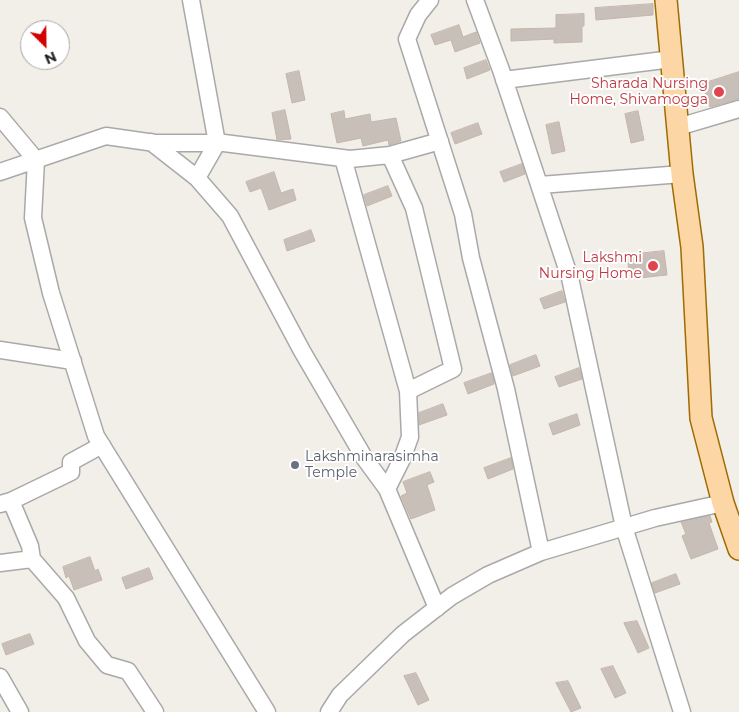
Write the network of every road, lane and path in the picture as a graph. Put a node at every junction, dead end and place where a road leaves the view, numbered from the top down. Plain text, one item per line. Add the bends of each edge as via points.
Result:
1 (191, 0) edge
2 (430, 0) edge
3 (475, 0) edge
4 (666, 0) edge
5 (672, 59) junction
6 (504, 80) junction
7 (739, 109) edge
8 (0, 117) edge
9 (678, 127) junction
10 (440, 141) junction
11 (151, 142) junction
12 (217, 143) junction
13 (390, 155) junction
14 (343, 158) junction
15 (36, 160) junction
16 (0, 172) edge
17 (682, 174) junction
18 (197, 178) junction
19 (540, 185) junction
20 (0, 350) edge
21 (73, 361) junction
22 (408, 392) junction
23 (102, 445) junction
24 (387, 489) junction
25 (5, 503) edge
26 (723, 503) junction
27 (624, 527) junction
28 (738, 545) edge
29 (541, 552) junction
30 (32, 559) junction
31 (0, 563) edge
32 (437, 608) junction
33 (0, 678) edge
34 (20, 712) edge
35 (155, 712) edge
36 (267, 712) edge
37 (329, 712) edge
38 (682, 712) edge

1 - 12 street
2 - 10 street via 418,15 407,39
3 - 6 street
4 - 5 main road
5 - 6 street
5 - 9 main road
6 - 19 street
7 - 9 street
8 - 15 street
9 - 17 main road
10 - 13 street
10 - 29 street via 464,214 471,258 506,389
11 - 12 street
11 - 15 street via 106,136
11 - 18 street
12 - 14 street
12 - 18 street
13 - 14 street
13 - 22 street via 414,208 453,369
14 - 22 street
15 - 16 street
15 - 21 street via 33,218 51,292
17 - 19 street
17 - 26 main road via 692,247 702,418
18 - 24 street via 230,216 302,351 365,459
19 - 27 street via 570,278
20 - 21 street
21 - 23 street via 96,436
22 - 24 street via 410,437
23 - 25 street via 71,462 71,472
23 - 36 street
24 - 32 street
25 - 30 street via 30,546
26 - 27 street
26 - 28 main road
27 - 29 street
27 - 38 street
29 - 32 street via 488,575
30 - 31 street
30 - 35 street via 66,598 87,641 106,665 128,671
32 - 37 street via 403,634 340,695
33 - 34 street

